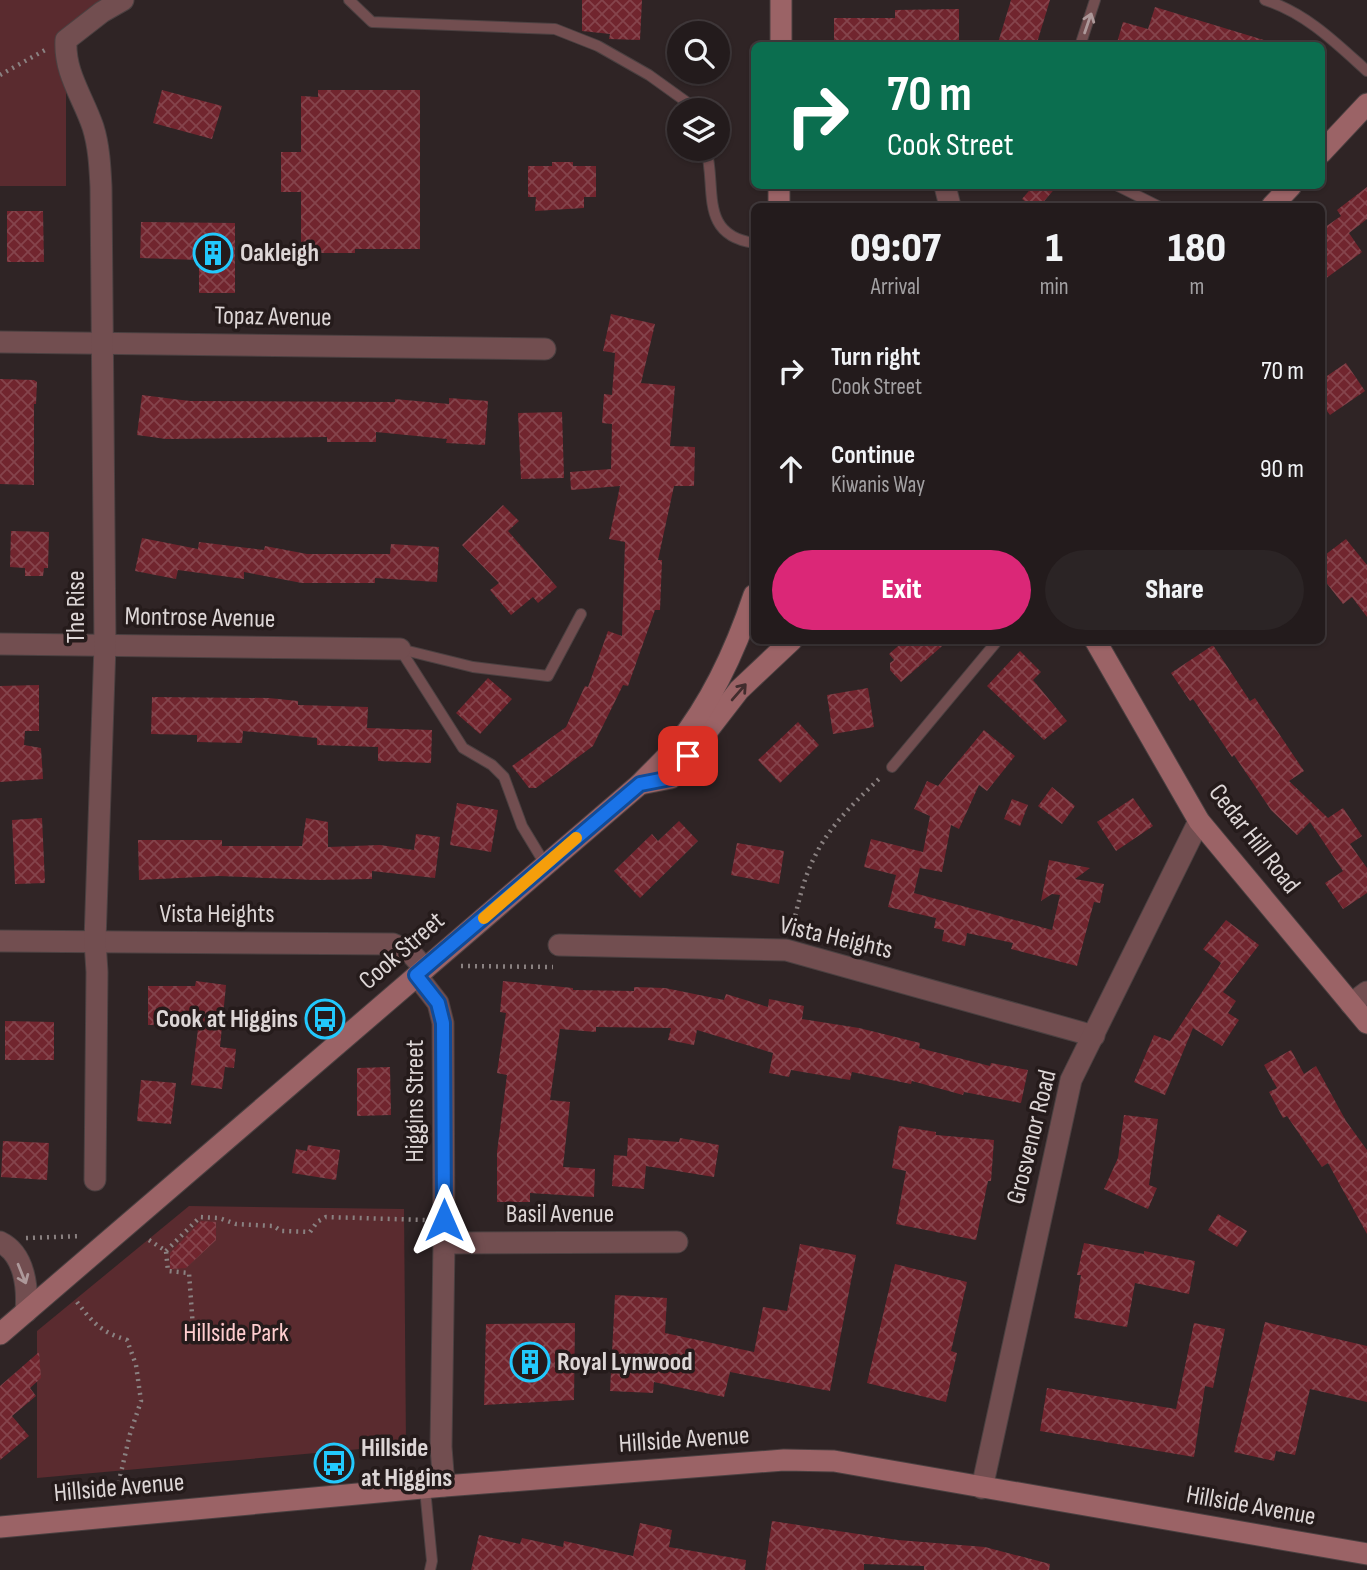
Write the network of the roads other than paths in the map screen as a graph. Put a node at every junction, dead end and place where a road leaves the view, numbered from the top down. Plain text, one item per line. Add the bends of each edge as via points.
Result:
1 (123, 0) edge
2 (349, 0) edge
3 (782, 0) edge
4 (1095, 0) edge
5 (1265, 0) edge
6 (781, 42) edge
7 (1081, 42) edge
8 (1367, 71) edge
9 (681, 98) edge
10 (1367, 104) edge
11 (1325, 149) edge
12 (707, 161) edge
13 (1124, 189) edge
14 (1288, 189) edge
15 (1152, 203) edge
16 (1275, 203) edge
17 (751, 243) edge
18 (0, 342) edge
19 (103, 342) junction
20 (545, 349) dead end
21 (751, 604) edge
22 (581, 614) dead end
23 (788, 644) edge
24 (995, 644) edge
25 (1097, 644) edge
26 (0, 645) edge
27 (104, 645) junction
28 (400, 649) junction
29 (892, 767) road end
30 (640, 784) junction
31 (1199, 821) junction
32 (545, 864) junction
33 (0, 941) edge
34 (94, 941) junction
35 (559, 945) dead end
36 (421, 972) junction
37 (1359, 998) edge
38 (1367, 1023) edge
39 (1094, 1035) junction
40 (95, 1180) dead end
41 (7, 1240) edge
42 (677, 1242) dead end
43 (444, 1243) junction
44 (26, 1312) junction
45 (0, 1334) edge
46 (434, 1488) junction
47 (982, 1488) junction
48 (0, 1527) edge
49 (1367, 1554) edge
50 (430, 1570) edge

1 - 19 street, The Rise via 66,40 65,56 94,129 98,153
2 - 9 lane via 372,22 555,29 598,46
3 - 6 main road
7 -> 4 lane
5 - 8 lane via 1318,27
10 - 11 main road
12 - 17 lane via 710,202 722,229 738,241
13 - 15 lane
14 - 16 main road
18 - 19 street, Topaz Avenue
19 - 20 street, Topaz Avenue
19 - 27 street, The Rise
21 - 30 main road, Cook Street via 736,647 710,696 677,744
22 - 28 lane via 548,676 473,667
30 -> 23 main road via 671,778 739,690
24 - 29 lane
25 - 31 main road, Cedar Hill Road
26 - 27 street, Montrose Avenue
27 - 28 street, Montrose Avenue
27 - 34 street, The Rise
28 - 32 lane via 463,748 504,777 522,826
30 - 32 main road, Cook Street
31 - 37 main road, Cedar Hill Road
31 - 39 street, Grosvenor Road
32 - 36 main road, Cook Street
33 - 34 street, Vista Heights
34 - 36 street, Vista Heights via 393,944 409,951
34 - 40 street, The Rise
35 - 39 street, Vista Heights via 786,950
36 - 43 street, Higgins Street via 443,1023
36 - 44 main road, Cook Street
37 - 38 main road, Cedar Hill Road
39 - 47 street, Grosvenor Road via 1071,1080
41 -> 44 street via 28,1288
42 - 43 street, Basil Avenue
43 - 46 street, Higgins Street via 441,1447
44 - 45 main road, Cook Street
46 - 47 main road, Hillside Avenue via 784,1460 834,1461
46 - 48 main road, Hillside Avenue
46 - 50 lane
47 - 49 main road, Hillside Avenue

